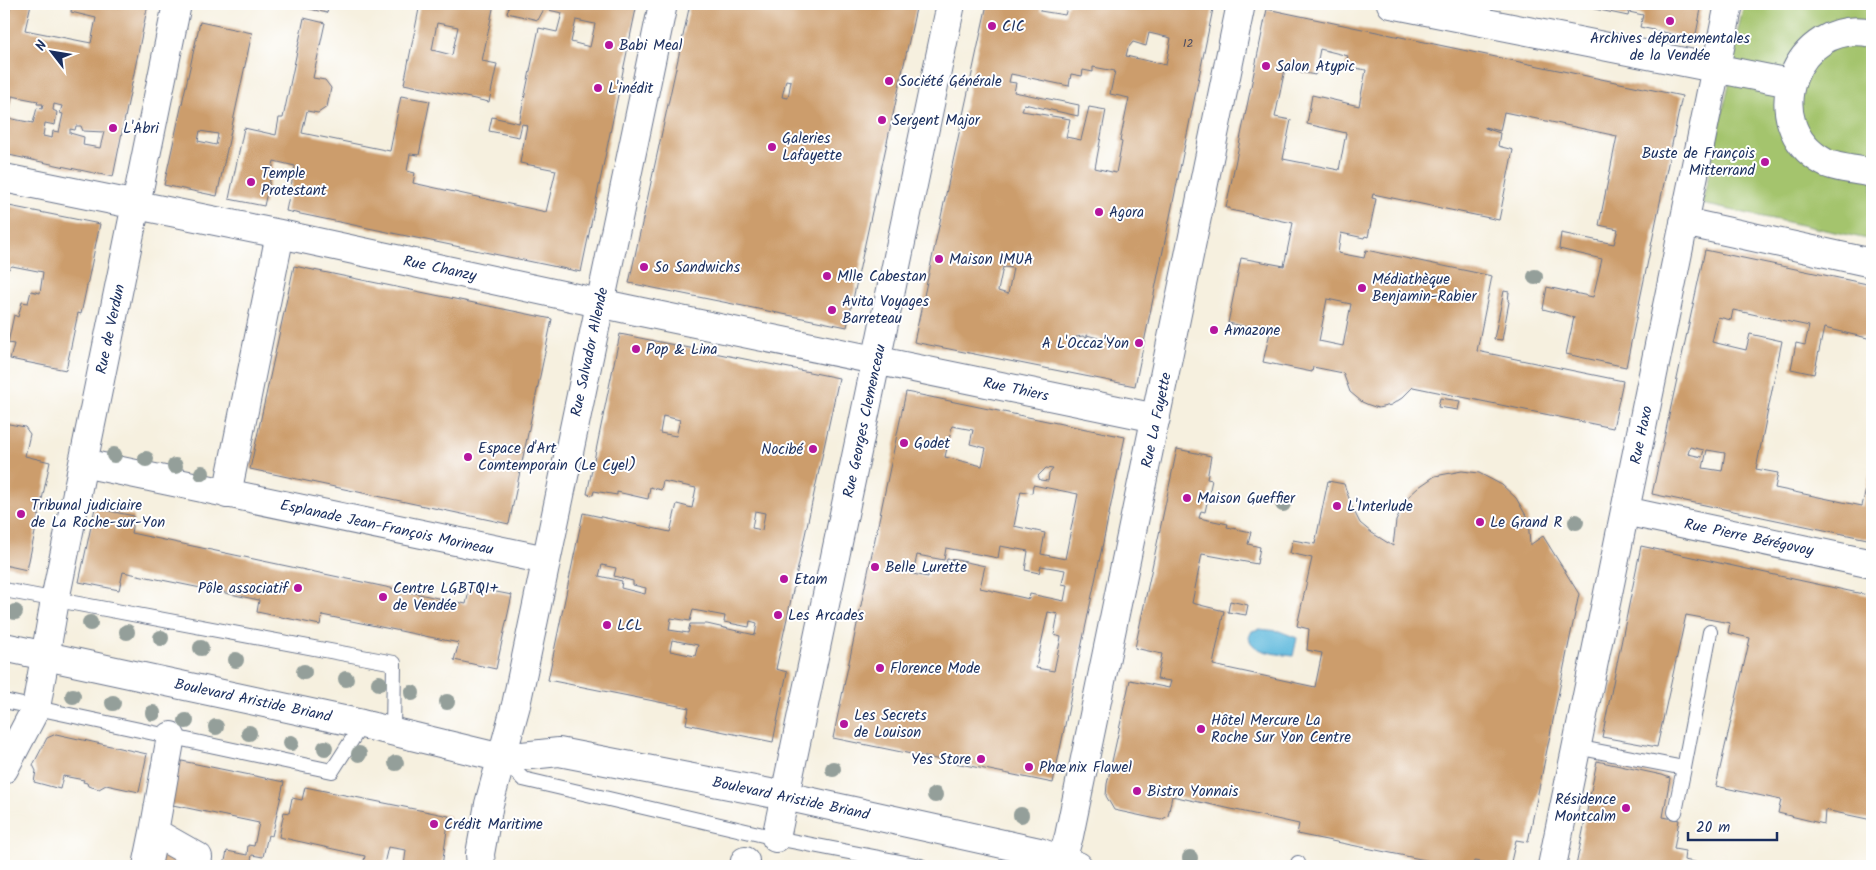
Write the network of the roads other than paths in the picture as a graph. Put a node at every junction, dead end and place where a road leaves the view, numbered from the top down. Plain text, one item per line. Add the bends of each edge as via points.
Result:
1 (177, 4) edge
2 (663, 4) edge
3 (951, 4) edge
4 (1241, 4) edge
5 (1391, 4) edge
6 (1729, 4) edge
7 (1872, 34) edge
8 (1716, 68) junction
9 (1790, 83) junction
10 (1872, 173) edge
11 (4, 178) edge
12 (136, 204) junction
13 (1684, 222) junction
14 (280, 234) junction
15 (1872, 263) edge
16 (600, 303) junction
17 (876, 360) junction
18 (1156, 418) junction
19 (83, 463) junction
20 (228, 494) junction
21 (1625, 511) junction
22 (546, 560) junction
23 (1872, 564) edge
24 (4, 590) edge
25 (55, 600) junction
26 (1710, 632) dead end
27 (4, 647) edge
28 (45, 655) junction
29 (4, 701) edge
30 (36, 708) junction
31 (362, 724) junction
32 (394, 732) junction
33 (171, 736) junction
34 (1576, 747) junction
35 (502, 758) junction
36 (1684, 768) junction
37 (4, 769) edge
38 (785, 796) junction
39 (1675, 812) dead end
40 (154, 832) junction
41 (776, 838) junction
42 (1067, 857) edge
43 (147, 866) edge
44 (196, 866) edge
45 (481, 866) edge
46 (921, 866) edge
47 (1552, 866) edge

1 - 12 street, Rue de Verdun
2 - 16 street, Rue Salvador Allende
3 - 17 street, Rue Georges Clemenceau
4 - 18 street, Rue La Fayette
5 - 8 street
6 - 8 street, Rue Haxo
7 - 9 street via 1860,31 1837,34 1816,45 1800,62
8 - 9 street
8 - 13 street, Rue Haxo
9 - 10 street via 1788,106 1794,129 1806,149 1825,163
11 - 12 street, Rue Chanzy
12 - 14 street, Rue Chanzy
12 - 19 street, Rue de Verdun
13 - 15 street
13 - 21 street, Rue Haxo
14 - 16 street, Rue Chanzy
14 - 20 street
16 - 17 street, Rue Chanzy
16 - 22 street, Rue Salvador Allende
17 - 18 street, Rue Thiers
17 - 38 street, Rue Georges Clemenceau
18 - 42 street, Rue La Fayette
19 - 20 street, Esplanade Jean-François Morineau
19 - 25 street, Rue de Verdun
20 - 22 street, Esplanade Jean-François Morineau
21 - 23 street, Rue Pierre Bérégovoy
21 - 34 street, Rue Haxo
22 - 35 street, Rue Salvador Allende
24 - 25 lane
25 - 28 street, Rue de Verdun
25 - 32 lane via 394,663
26 - 36 lane
27 - 28 street, Boulevard Aristide Briand
28 - 30 street, Rue de Verdun
28 - 31 street, Boulevard Aristide Briand
29 - 30 lane
30 - 33 lane
30 - 37 street, Rue de Verdun
31 - 32 street, Boulevard Aristide Briand
31 - 33 lane via 332,771
32 - 35 street, Boulevard Aristide Briand
33 - 40 street
34 - 36 lane
34 - 47 street, Rue Haxo
35 - 38 street, Boulevard Aristide Briand via 559,752
35 - 41 lane via 523,779
35 - 45 street, Rue Salvador Allende via 489,804 480,854
36 - 39 lane
38 - 41 street, Rue Georges Clemenceau
38 - 42 street, Boulevard Aristide Briand
40 - 43 street
40 - 44 street via 198,857
41 - 46 lane

